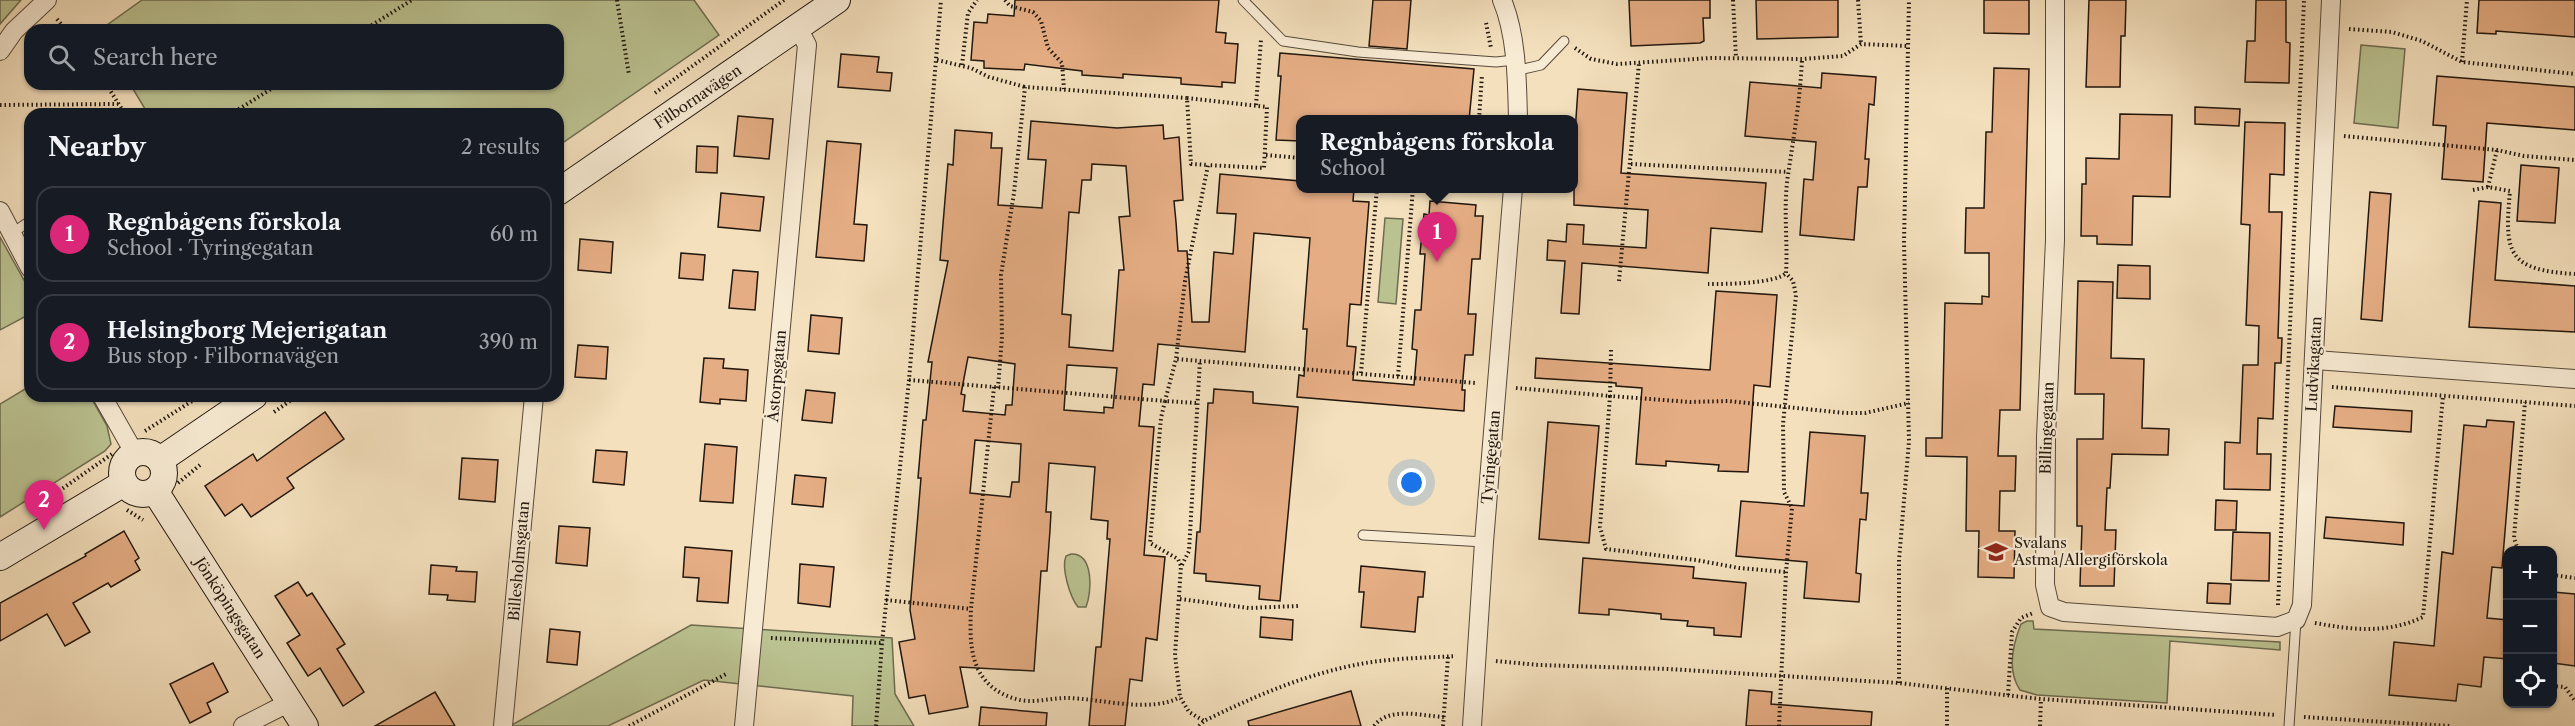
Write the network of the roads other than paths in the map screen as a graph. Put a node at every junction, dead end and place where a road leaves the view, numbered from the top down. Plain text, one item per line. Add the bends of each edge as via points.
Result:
1 (46, 0) edge
2 (837, 0) edge
3 (1243, 0) edge
4 (1502, 0) edge
5 (2055, 0) edge
6 (2331, 0) edge
7 (798, 28) junction
8 (1564, 41) road end
9 (0, 51) edge
10 (1515, 66) junction
11 (1518, 115) edge
12 (564, 188) edge
13 (1513, 193) edge
14 (0, 211) edge
15 (24, 225) edge
16 (11, 234) junction
17 (24, 257) edge
18 (2315, 360) junction
19 (2575, 380) edge
20 (105, 402) edge
21 (245, 402) edge
22 (533, 402) edge
23 (132, 448) junction
24 (160, 460) junction
25 (124, 483) junction
26 (154, 491) junction
27 (1363, 535) dead end
28 (1484, 542) junction
29 (0, 557) edge
30 (2296, 620) junction
31 (290, 702) junction
32 (2289, 721) edge
33 (243, 726) edge
34 (305, 726) edge
35 (503, 726) edge
36 (744, 726) edge
37 (1472, 726) edge

1 - 9 street
2 - 7 street, Filbornavägen
3 - 10 lane via 1283,41
4 - 10 street
5 - 30 street, Billingegatan via 2055,240 2046,436 2045,585 2050,607 2064,612 2277,627
6 - 18 street, Ludvikagatan
7 - 12 street, Filbornavägen
7 - 36 street, Åstorpsgatan via 807,45
8 - 10 lane via 1542,65
10 - 11 street
13 - 28 street, Tyringegatan
14 - 16 street
15 - 16 lane
16 - 17 street
18 - 19 street
18 - 30 street, Ludvikagatan via 2302,605
20 - 23 street
21 - 24 street
22 - 35 street, Billesholmsgatan
23 - 24 street
23 - 25 street via 123,466
24 - 26 street via 164,477
25 - 26 street via 138,494
25 - 29 street
26 - 31 street, Jönköpingsgatan
27 - 28 lane
28 - 37 street, Tyringegatan
30 - 32 lane, Ludvikagatan
31 - 33 street
31 - 34 street, Jönköpingsgatan

